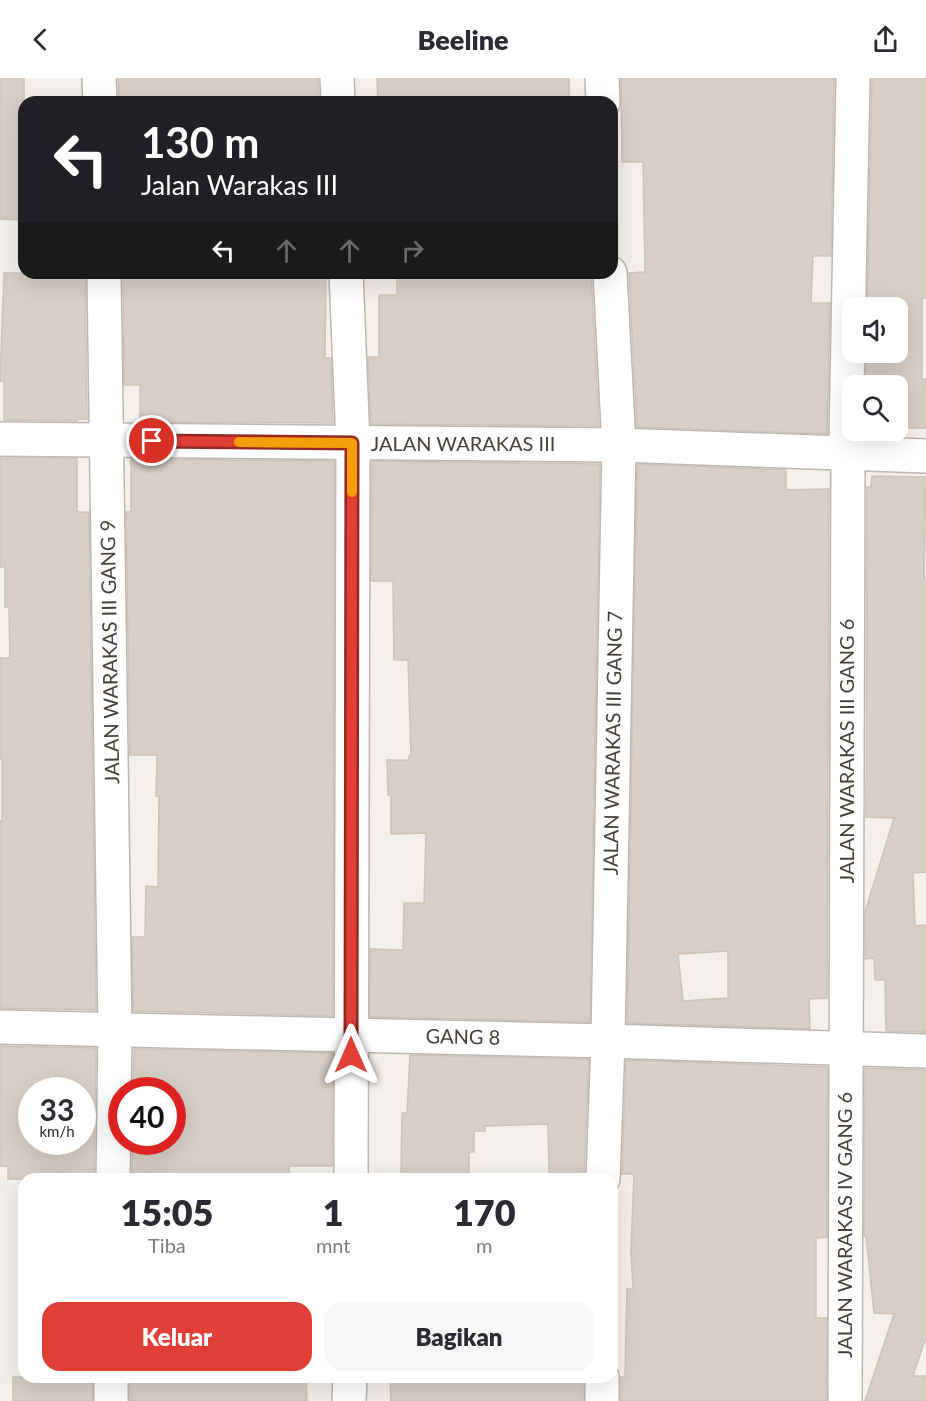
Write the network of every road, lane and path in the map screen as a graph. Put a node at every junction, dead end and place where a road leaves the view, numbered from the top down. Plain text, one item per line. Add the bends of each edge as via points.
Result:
1 (99, 78) edge
2 (338, 78) edge
3 (602, 78) edge
4 (853, 78) edge
5 (100, 96) edge
6 (338, 96) edge
7 (603, 96) edge
8 (104, 279) edge
9 (345, 279) edge
10 (610, 279) edge
11 (0, 439) edge
12 (107, 441) junction
13 (352, 443) junction
14 (619, 445) junction
15 (848, 453) junction
16 (926, 456) edge
17 (0, 1027) edge
18 (115, 1031) junction
19 (351, 1034) junction
20 (608, 1041) junction
21 (846, 1048) junction
22 (926, 1051) edge
23 (113, 1173) edge
24 (351, 1173) edge
25 (603, 1173) edge
26 (111, 1383) edge
27 (350, 1383) edge
28 (602, 1383) edge
29 (111, 1401) edge
30 (350, 1401) edge
31 (602, 1401) edge
32 (845, 1401) edge

1 - 5 street
2 - 6 street
3 - 7 street
4 - 15 street, JALAN WARAKAS III GANG 6
8 - 12 street, JALAN WARAKAS III GANG 9
9 - 13 street
10 - 14 street, JALAN WARAKAS III GANG 7
11 - 12 street, JALAN WARAKAS III
12 - 13 street, JALAN WARAKAS III
12 - 18 street, JALAN WARAKAS III GANG 9
13 - 14 street, JALAN WARAKAS III
13 - 19 street
14 - 15 street, JALAN WARAKAS III
14 - 20 street, JALAN WARAKAS III GANG 7
15 - 16 street, JALAN WARAKAS III
15 - 21 street, JALAN WARAKAS III GANG 6
17 - 18 street, GANG 8
18 - 19 street, GANG 8
18 - 23 street, JALAN WARAKAS III GANG 9
19 - 20 street, GANG 8
19 - 24 street
20 - 21 street, GANG 8
20 - 25 street, JALAN WARAKAS III GANG 7
21 - 22 street, GANG 8
21 - 32 street, JALAN WARAKAS IV GANG 6
26 - 29 street
27 - 30 street
28 - 31 street

